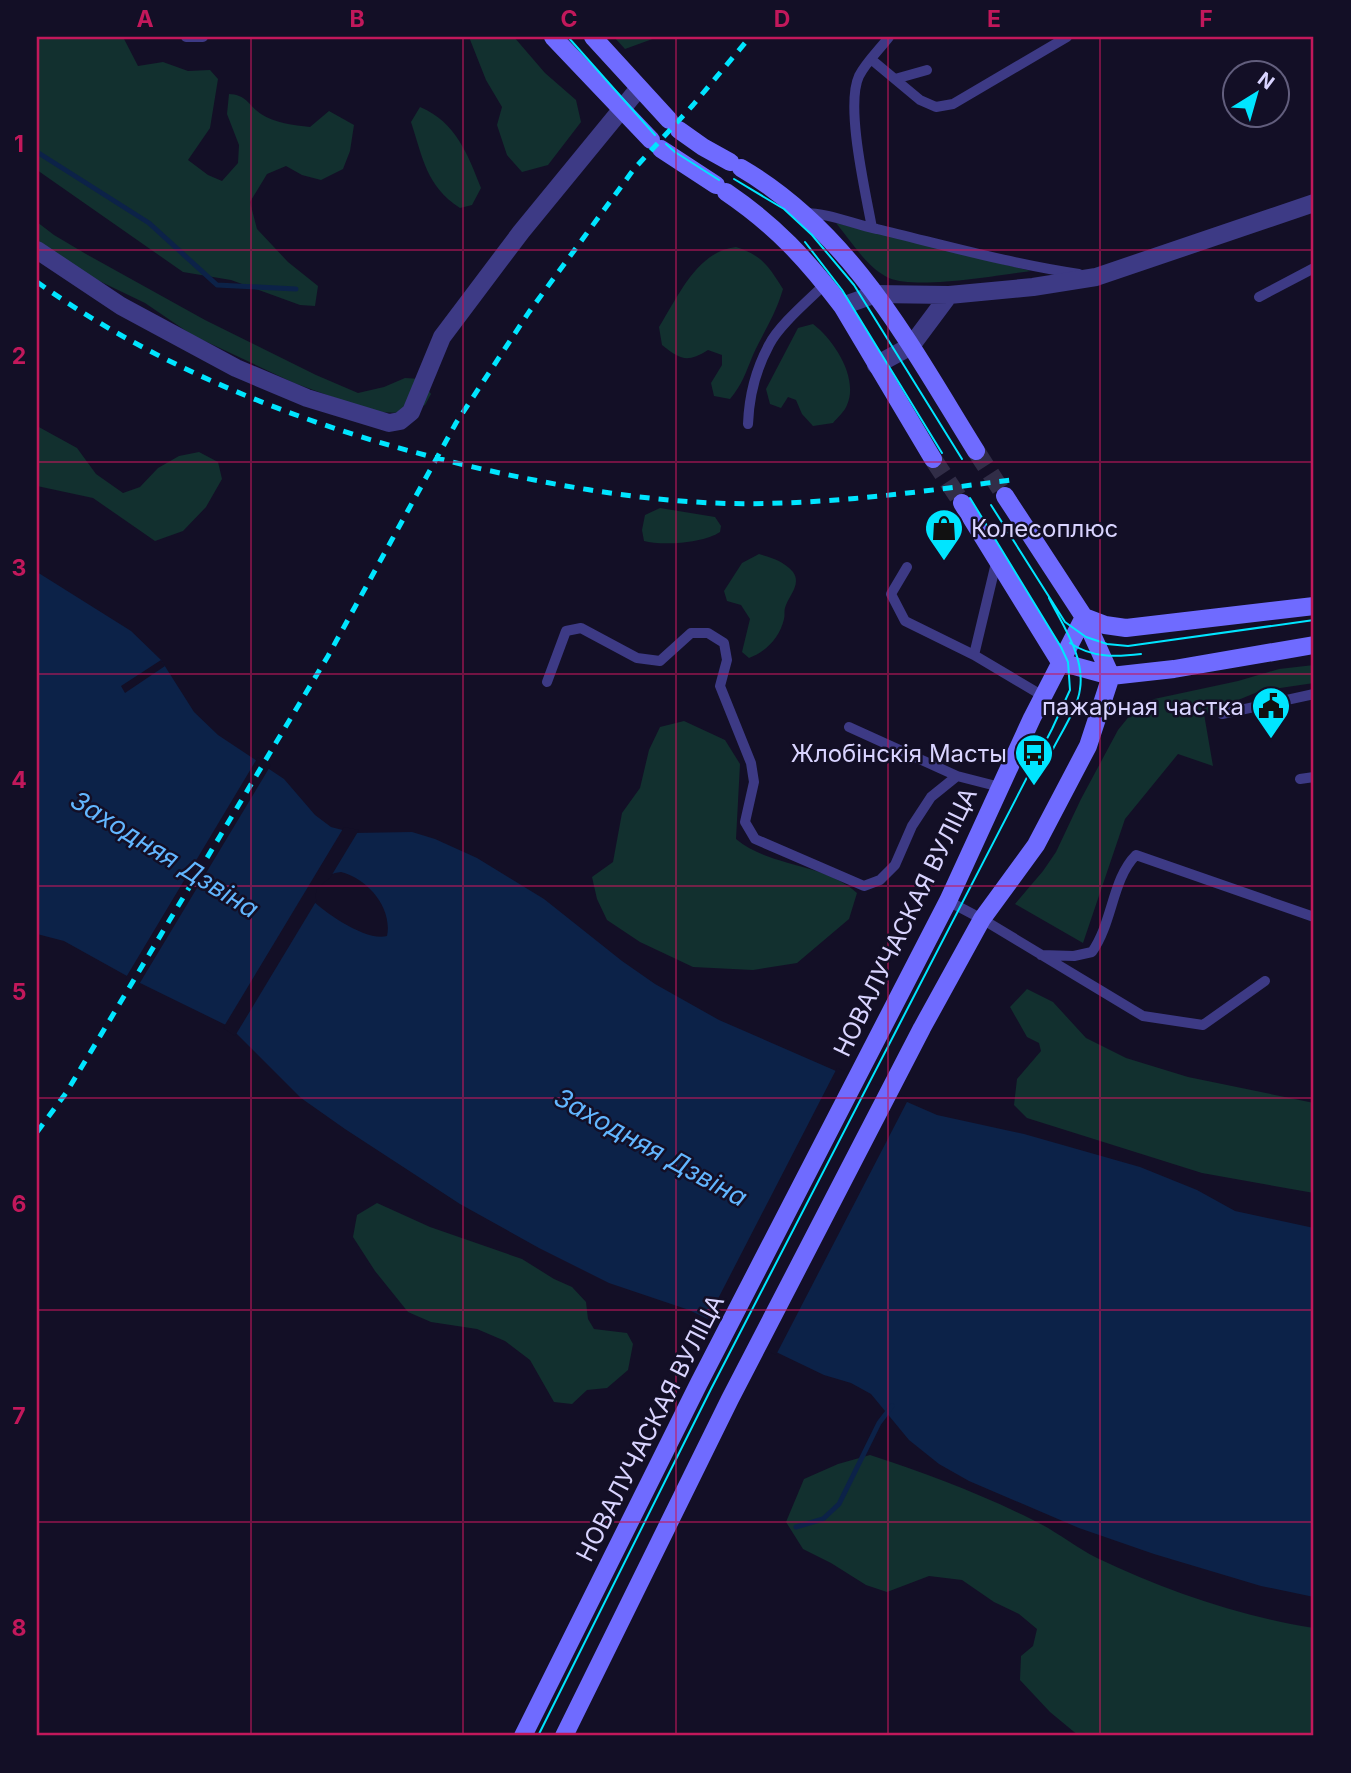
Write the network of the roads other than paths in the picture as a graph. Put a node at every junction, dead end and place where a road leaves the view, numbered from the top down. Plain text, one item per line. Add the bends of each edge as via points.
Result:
1 (186, 37) edge
2 (203, 37) edge
3 (553, 37) edge
4 (593, 37) edge
5 (889, 37) edge
6 (1067, 37) edge
7 (872, 60) junction
8 (927, 70) dead end
9 (895, 79) junction
10 (639, 88) junction
11 (620, 109) junction
12 (1314, 203) edge
13 (804, 212) junction
14 (872, 228) junction
15 (37, 250) edge
16 (1314, 268) edge
17 (1096, 277) junction
18 (825, 284) junction
19 (876, 294) junction
20 (949, 295) junction
21 (1259, 297) dead end
22 (842, 306) junction
23 (911, 346) junction
24 (876, 365) junction
25 (748, 424) dead end
26 (976, 450) tunnel mouth
27 (933, 459) tunnel mouth
28 (1005, 496) tunnel mouth
29 (961, 503) tunnel mouth
30 (997, 558) junction
31 (907, 567) dead end
32 (1314, 606) edge
33 (1084, 617) junction
34 (1314, 645) edge
35 (974, 655) junction
36 (1060, 662) junction
37 (1111, 676) junction
38 (547, 682) dead end
39 (1314, 694) edge
40 (1043, 696) junction
41 (1222, 714) dead end
42 (849, 727) dead end
43 (957, 776) junction
44 (1314, 777) edge
45 (1300, 779) dead end
46 (1000, 787) junction
47 (948, 901) junction
48 (1314, 917) edge
49 (982, 919) junction
50 (1041, 955) junction
51 (1265, 981) dead end
52 (523, 1736) edge
53 (564, 1736) edge

1 - 2 lane
3 - 11 main road
4 - 10 main road
5 - 7 lane
6 - 9 lane via 953,104 936,107
7 - 9 lane
7 - 14 lane via 859,76 855,93 856,129
8 - 9 lane
10 - 11 street
10 - 13 main road via 703,147
11 - 15 street via 442,337 411,412 400,422 389,423 307,398 236,368 121,306
11 - 18 main road via 656,144 776,230
12 - 17 street
13 - 14 lane
13 - 19 main road
14 - 17 lane
16 - 21 lane
17 - 20 street
18 - 22 main road
18 - 25 lane via 769,343 753,387
19 - 20 street
19 - 22 street
19 - 23 main road
20 - 23 street
22 - 24 main road
23 - 24 street
23 - 26 main road
24 - 27 main road
28 - 33 main road
29 - 30 main road
30 - 35 lane
30 - 36 main road
31 - 35 lane via 891,594 905,621
32 - 33 main road via 1126,628
33 - 36 main road, НОВАЛУЧАСКАЯ ВУЛІЦА
33 - 37 main road
34 - 37 main road
35 - 40 lane
36 - 37 main road
36 - 40 main road, НОВАЛУЧАСКАЯ ВУЛІЦА
37 - 49 main road via 1088,746 1036,845
38 - 43 lane via 566,631 582,628 637,658 660,661 691,633 708,633 724,643 727,660 720,686 751,763 754,782 745,822 755,839 864,886 880,880 895,865 931,797
39 - 41 lane
40 - 46 main road, НОВАЛУЧАСКАЯ ВУЛІЦА
42 - 43 lane
43 - 46 lane
44 - 45 lane
46 - 47 main road, НОВАЛУЧАСКАЯ ВУЛІЦА
47 - 49 lane
47 - 52 main road, НОВАЛУЧАСКАЯ ВУЛІЦА
48 - 50 lane via 1136,855 1125,865 1103,936 1092,952
49 - 50 lane
49 - 53 main road via 730,1399
50 - 51 lane via 1143,1016 1203,1025

